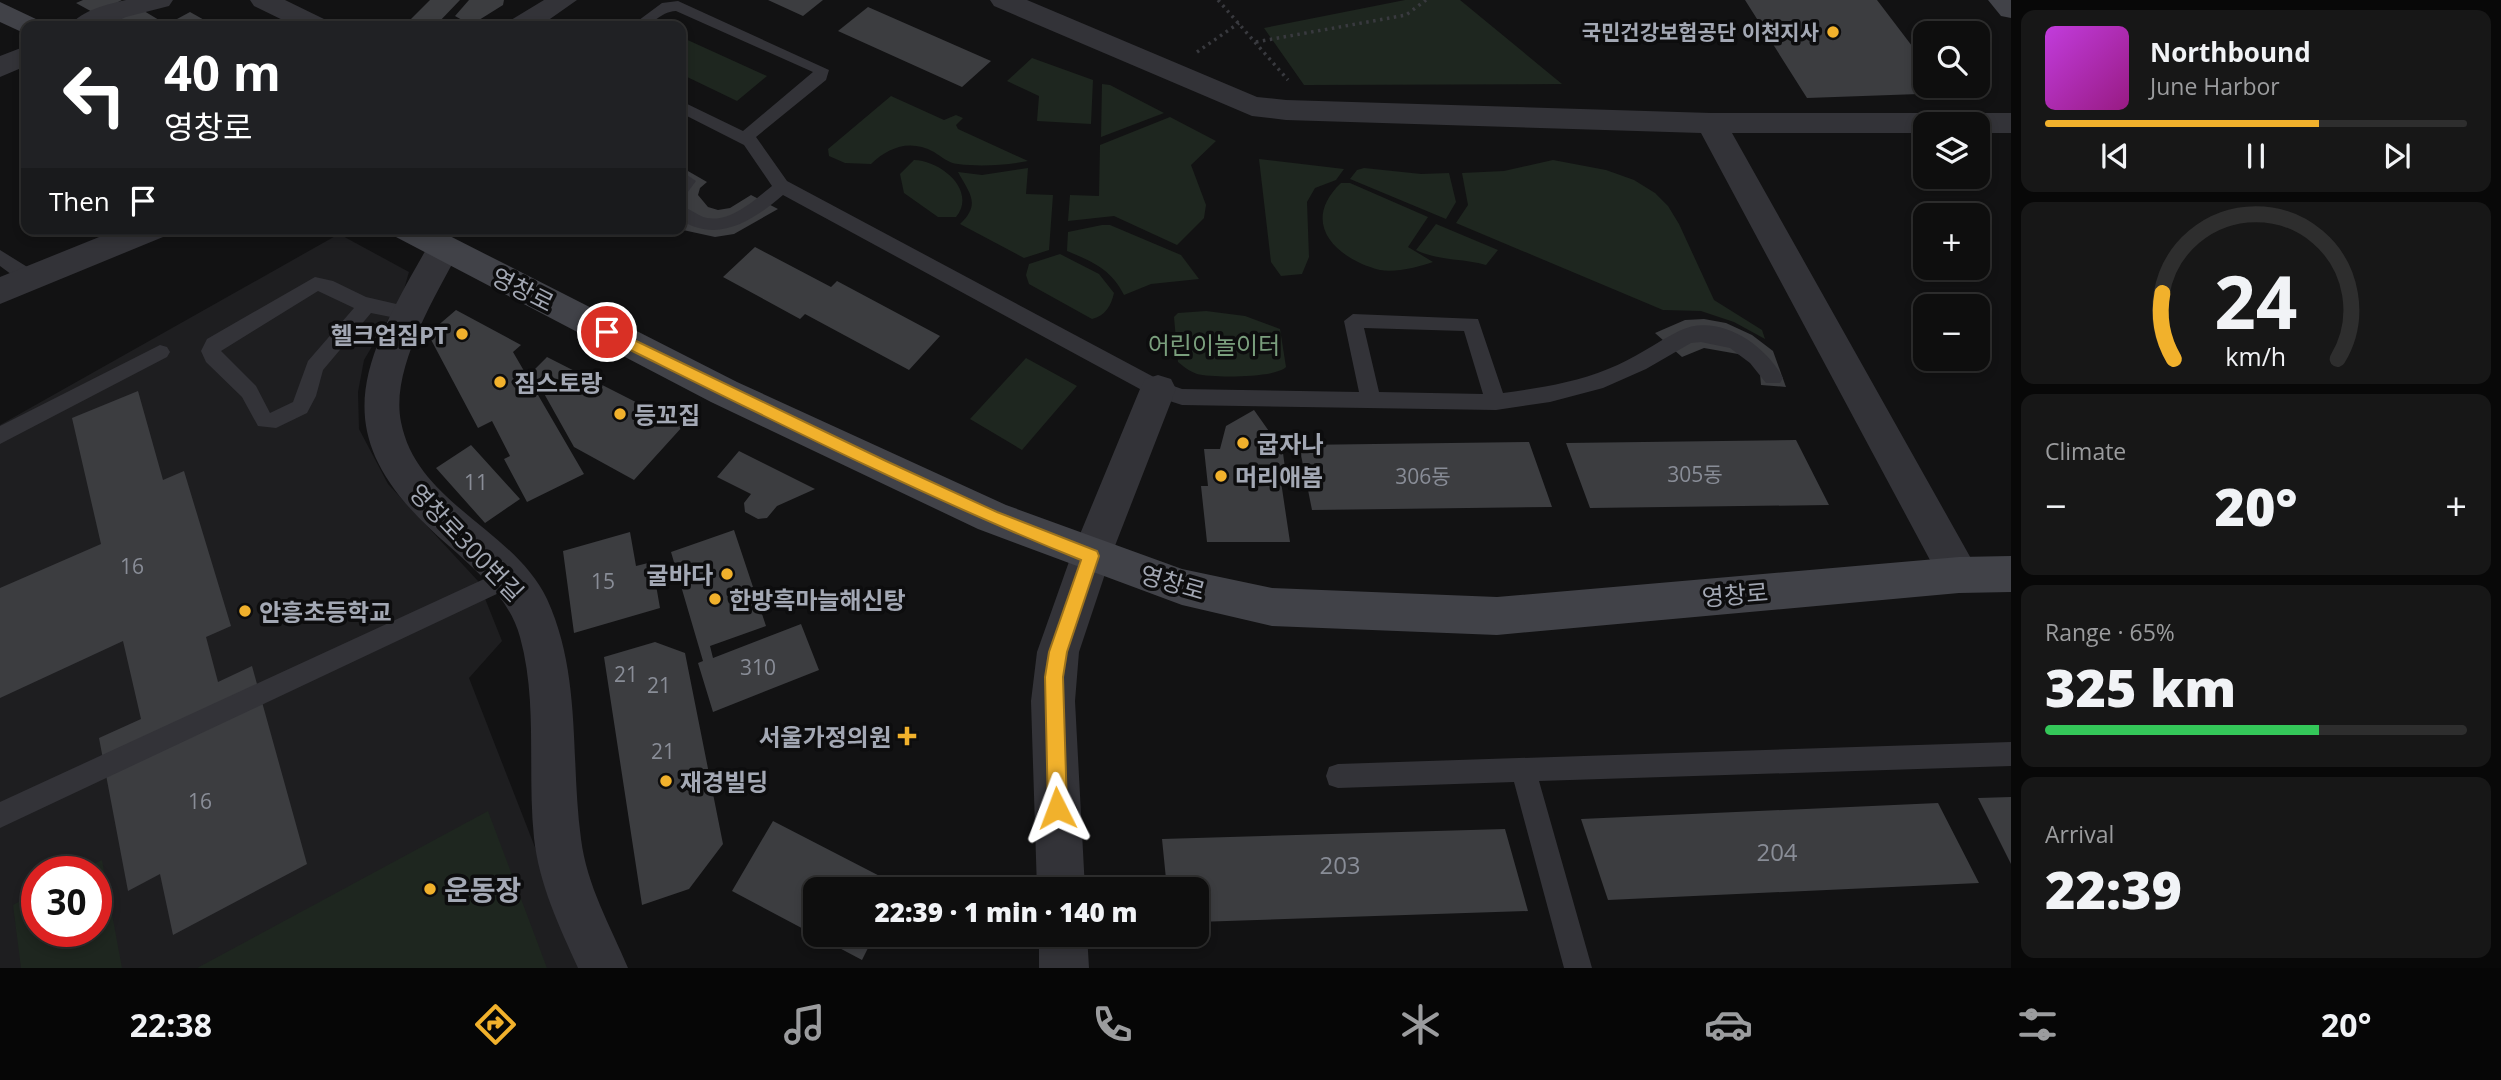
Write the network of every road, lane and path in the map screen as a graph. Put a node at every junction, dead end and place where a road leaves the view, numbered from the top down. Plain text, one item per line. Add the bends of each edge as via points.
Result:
1 (159, 0) edge
2 (264, 0) edge
3 (562, 0) edge
4 (1004, 0) edge
5 (1218, 0) edge
6 (1426, 0) edge
7 (2002, 0) edge
8 (0, 9) edge
9 (2011, 10) edge
10 (95, 21) edge
11 (306, 21) edge
12 (529, 21) edge
13 (646, 21) edge
14 (21, 22) edge
15 (1256, 42) junction
16 (21, 58) edge
17 (0, 68) edge
18 (686, 108) edge
19 (1286, 110) junction
20 (1711, 123) junction
21 (2011, 123) edge
22 (745, 138) junction
23 (783, 186) junction
24 (686, 215) edge
25 (136, 235) edge
26 (418, 235) edge
27 (443, 249) junction
28 (0, 257) edge
29 (30, 278) junction
30 (0, 291) edge
31 (368, 304) junction
32 (411, 314) junction
33 (160, 352) dead end
34 (1773, 379) dead end
35 (1158, 389) junction
36 (1371, 401) junction
37 (1496, 402) junction
38 (0, 436) edge
39 (1091, 556) junction
40 (1959, 575) junction
41 (2011, 575) edge
42 (508, 578) junction
43 (2011, 754) edge
44 (1523, 770) junction
45 (1338, 776) dead end
46 (0, 815) edge
47 (1061, 877) edge
48 (1063, 947) edge
49 (603, 968) edge
50 (1064, 968) edge
51 (1578, 968) edge

1 - 10 street
2 - 11 street
3 - 12 street
4 - 19 street via 1252,106
5 - 15 path
6 - 15 path via 1406,15
7 - 9 main road
8 - 14 main road
13 - 22 lane via 667,6 678,6 821,71
15 - 19 path via 1288,78
16 - 17 street
18 - 22 lane
19 - 20 street
20 - 21 street
20 - 40 street
22 - 23 lane
23 - 24 lane via 746,216 725,225 702,223
23 - 35 lane
25 - 29 street
26 - 27 main road, 영창로
27 - 32 street, 영창로300번길
27 - 39 main road, 영창로 via 724,392 992,517
28 - 29 lane
29 - 30 street
31 - 31 lane via 315,284 211,351 257,399 262,419 278,420 307,402 315,366
31 - 32 lane
32 - 42 street, 영창로300번길 via 386,365 381,418 387,440 418,496
33 - 38 lane
34 - 37 lane via 1763,360 1749,348 1717,335 1698,334 1597,384
35 - 36 lane via 1194,399
35 - 39 street
36 - 37 lane
36 - 37 lane via 1354,321 1471,324
39 - 40 main road, 영창로 via 1182,587 1272,607 1388,614 1497,616
39 - 47 street via 1054,677
40 - 41 main road, 영창로
42 - 46 lane
42 - 49 street, 영창로300번길 via 531,610 546,656 563,871
43 - 44 lane
44 - 45 lane
44 - 51 lane
48 - 50 street

